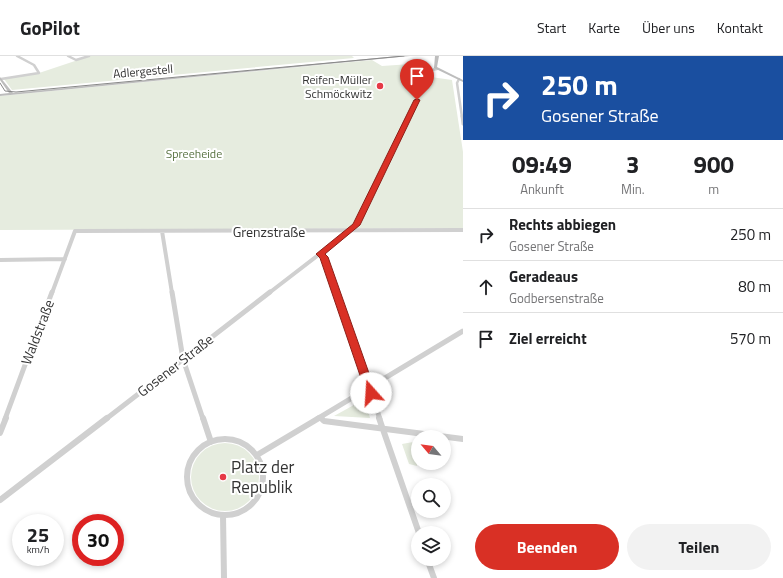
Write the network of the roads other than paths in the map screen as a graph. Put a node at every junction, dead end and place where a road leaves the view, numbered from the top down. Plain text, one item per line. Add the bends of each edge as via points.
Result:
1 (16, 56) edge
2 (68, 56) edge
3 (89, 56) edge
4 (397, 56) edge
5 (408, 56) edge
6 (437, 56) edge
7 (390, 57) edge
8 (437, 69) junction
9 (0, 78) edge
10 (461, 80) edge
11 (10, 92) junction
12 (0, 94) edge
13 (462, 100) edge
14 (463, 124) edge
15 (350, 230) junction
16 (463, 230) edge
17 (75, 231) joint
18 (162, 231) junction
19 (320, 254) junction
20 (65, 259) junction
21 (0, 260) edge
22 (463, 331) edge
23 (183, 359) junction
24 (369, 387) junction
25 (321, 417) junction
26 (382, 428) junction
27 (0, 433) edge
28 (463, 439) edge
29 (211, 442) junction
30 (257, 455) junction
31 (0, 500) edge
32 (223, 514) junction
33 (417, 526) edge
34 (430, 566) edge
35 (224, 578) edge
36 (434, 578) edge

1 - 9 street via 34,65 39,73
2 - 3 street via 76,60
4 - 7 main road, Adlergestell
5 - 7 main road, Adlergestell
6 - 8 main road via 434,65
7 - 11 main road, Adlergestell
8 - 10 main road
8 - 15 street, Gosener Straße via 431,70 358,222
9 - 11 main road
10 - 13 street via 457,80
11 - 12 main road, Adlergestell
13 - 14 street
15 - 16 street, Grenzstraße
15 - 18 street, Grenzstraße
15 - 19 street, Gosener Straße
17 - 18 street, Grenzstraße
17 - 20 street, Waldstraße
18 - 23 street
19 - 23 street, Gosener Straße
19 - 24 street via 324,257
20 - 21 street
20 - 27 street, Waldstraße
22 - 24 street
23 - 29 street
23 - 31 street, Gosener Straße
24 - 25 street
24 - 26 street
25 - 26 street via 324,421
25 - 30 street
26 - 28 street
26 - 33 street
29 - 30 street via 226,439 238,441
29 - 32 street via 202,447 191,460 187,471 188,485 199,505 214,513
30 - 32 street via 263,472 258,495 241,511
32 - 35 street
34 - 36 street

